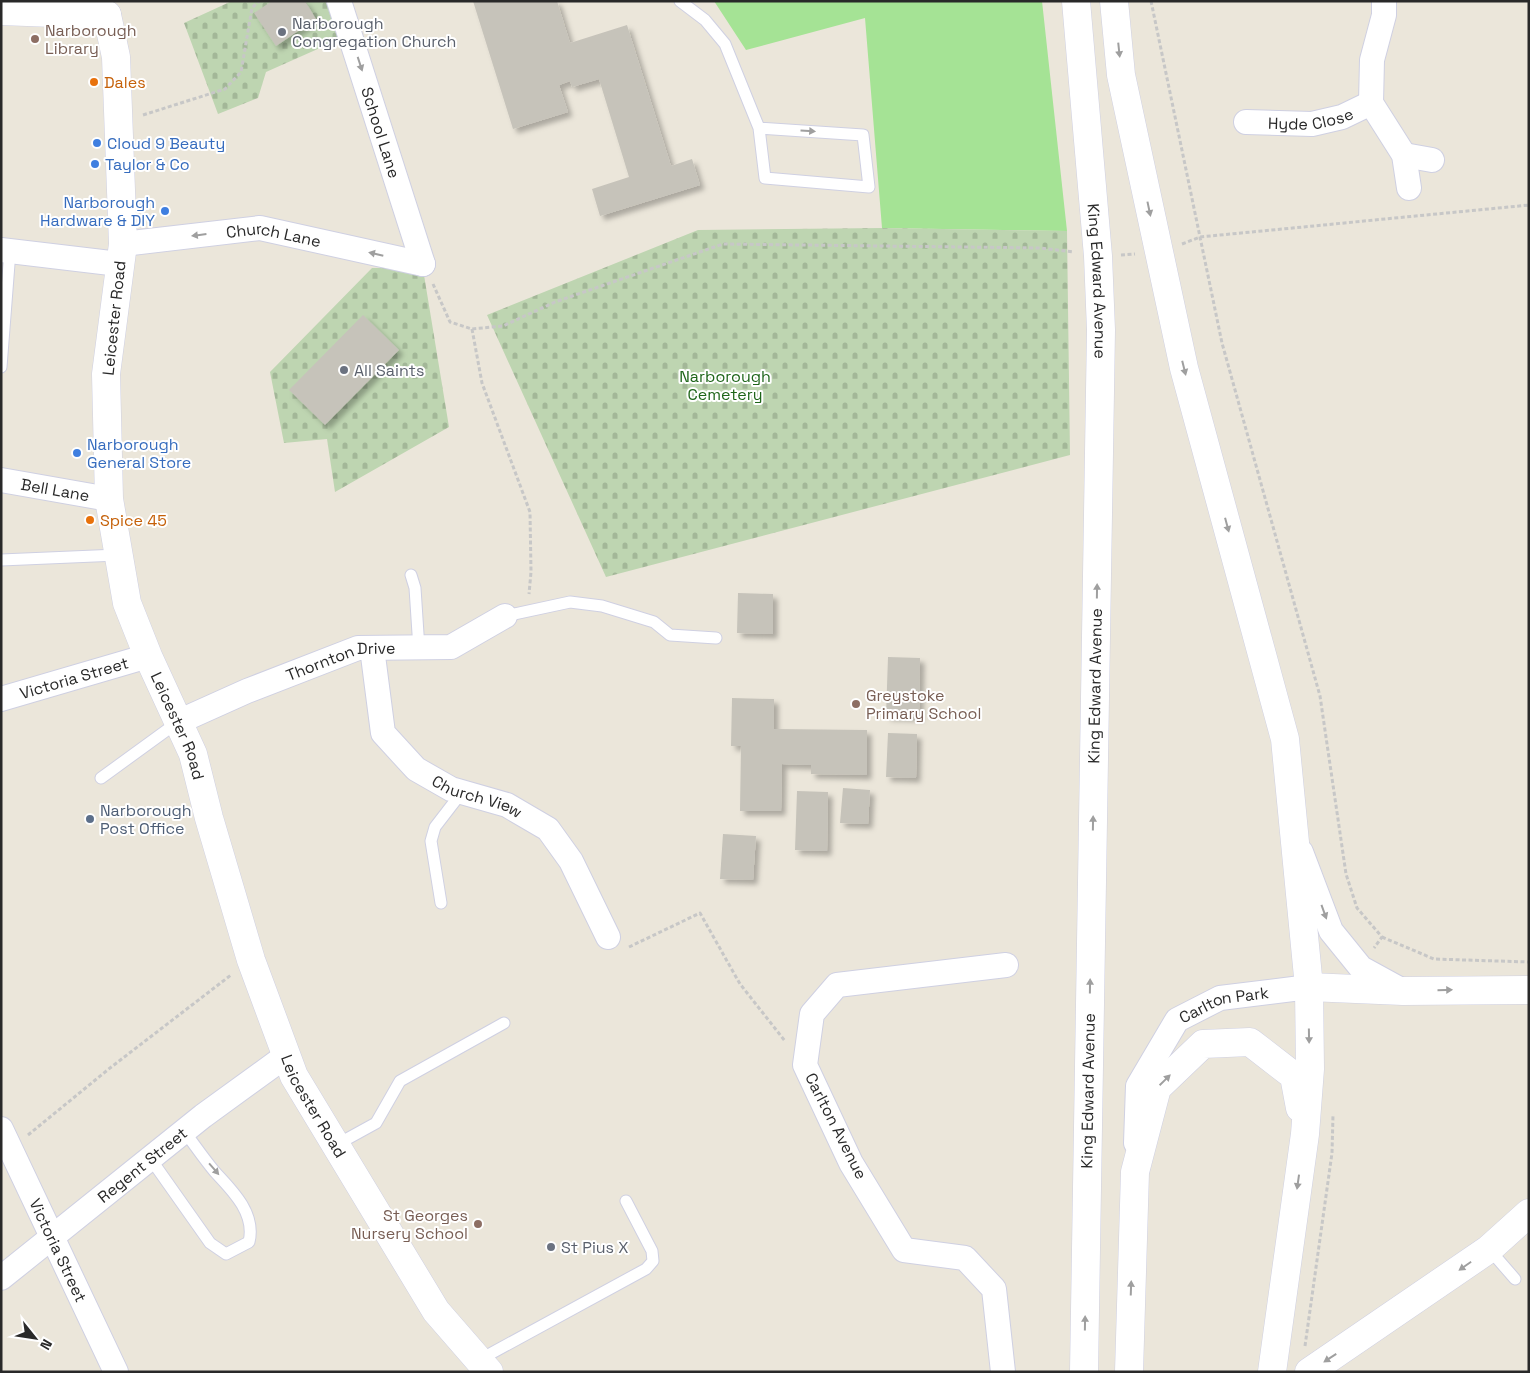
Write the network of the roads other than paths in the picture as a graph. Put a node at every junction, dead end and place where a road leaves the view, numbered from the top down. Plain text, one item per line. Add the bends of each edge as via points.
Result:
1 (338, 1) edge
2 (680, 1) edge
3 (1076, 1) edge
4 (1114, 1) edge
5 (1384, 1) edge
6 (109, 8) edge
7 (1, 11) edge
8 (1371, 103) junction
9 (1246, 122) dead end
10 (759, 128) junction
11 (1404, 155) junction
12 (1432, 160) dead end
13 (1408, 188) dead end
14 (6, 251) edge
15 (121, 254) junction
16 (423, 264) joint
17 (1, 367) edge
18 (1, 480) edge
19 (110, 499) junction
20 (118, 555) junction
21 (1, 560) edge
22 (411, 575) dead end
23 (505, 616) joint
24 (716, 638) dead end
25 (372, 648) junction
26 (419, 649) junction
27 (148, 656) junction
28 (1, 699) edge
29 (178, 722) junction
30 (101, 778) dead end
31 (462, 792) junction
32 (1294, 834) junction
33 (441, 903) dead end
34 (608, 937) road end
35 (1006, 965) dead end
36 (1309, 987) junction
37 (1529, 990) edge
38 (1403, 991) junction
39 (504, 1023) dead end
40 (286, 1055) junction
41 (184, 1131) junction
42 (1305, 1134) junction
43 (6, 1139) edge
44 (336, 1146) junction
45 (150, 1158) junction
46 (1134, 1172) junction
47 (626, 1201) dead end
48 (1529, 1213) edge
49 (52, 1238) junction
50 (1489, 1249) junction
51 (1, 1278) edge
52 (1515, 1279) dead end
53 (484, 1366) edge
54 (116, 1372) edge
55 (1003, 1372) edge
56 (1084, 1372) edge
57 (1129, 1372) edge
58 (1272, 1372) edge
59 (1309, 1372) edge

1 -> 16 street, School Lane
2 - 10 lane via 705,20 725,44
56 -> 3 main road, King Edward Avenue via 1101,330 1098,256
4 -> 32 main road via 1121,74 1184,368 1286,740
5 - 8 street via 1384,15 1372,60
6 - 7 main road
6 - 15 main road, Leicester Road via 120,122
8 - 9 street, Hyde Close via 1342,117 1312,124
8 - 11 street
10 -> 10 lane via 863,135 869,187 765,178
11 - 12 street
11 - 13 street
14 - 15 street, Church Lane
14 - 17 lane
16 -> 15 street, Church Lane via 260,228
15 - 19 main road, Leicester Road via 106,374
18 - 19 street, Bell Lane
19 - 20 main road, Leicester Road
20 - 21 lane
20 - 27 main road, Leicester Road via 127,603
22 - 26 lane via 415,588
23 - 24 lane via 578,603 602,606 654,622 670,635
23 - 26 street, Thornton Drive via 451,647
25 - 26 street, Thornton Drive
25 - 29 street, Thornton Drive via 358,648
25 - 31 street, Church View via 383,733 416,769 451,790
27 - 28 street, Victoria Street
27 - 29 main road, Leicester Road
29 - 30 lane
29 - 40 main road, Leicester Road via 193,754 251,960
31 - 33 lane via 436,827 431,841
31 - 34 street, Church View via 507,805 548,829 571,861
32 - 36 main road
32 -> 38 street, Carlton Park via 1330,931 1361,968
35 - 55 street, Carlton Avenue via 837,985 812,1014 805,1065 851,1163 904,1250 965,1258 994,1289
36 - 38 main road, Carlton Park
36 -> 42 main road via 1310,1070
36 - 46 street, Carlton Park via 1220,998 1177,1020 1138,1086
38 -> 37 main road, Carlton Park
39 - 44 lane via 400,1081 376,1123
40 - 41 street, Regent Street
40 - 44 main road, Leicester Road via 294,1076
41 - 45 street, Regent Street
41 -> 45 lane via 215,1172 227,1182 248,1214 252,1231 249,1242 226,1254 217,1250
46 -> 42 main road via 1157,1088 1203,1044 1250,1042 1294,1076
42 -> 58 main road
43 - 49 street, Victoria Street
44 - 53 main road, Leicester Road via 436,1311
45 - 49 street, Regent Street
57 -> 46 main road
47 - 53 lane via 652,1251 653,1261 646,1269
48 - 50 main road
49 - 51 street, Regent Street
49 - 54 street, Victoria Street
50 - 52 lane
50 -> 59 main road

